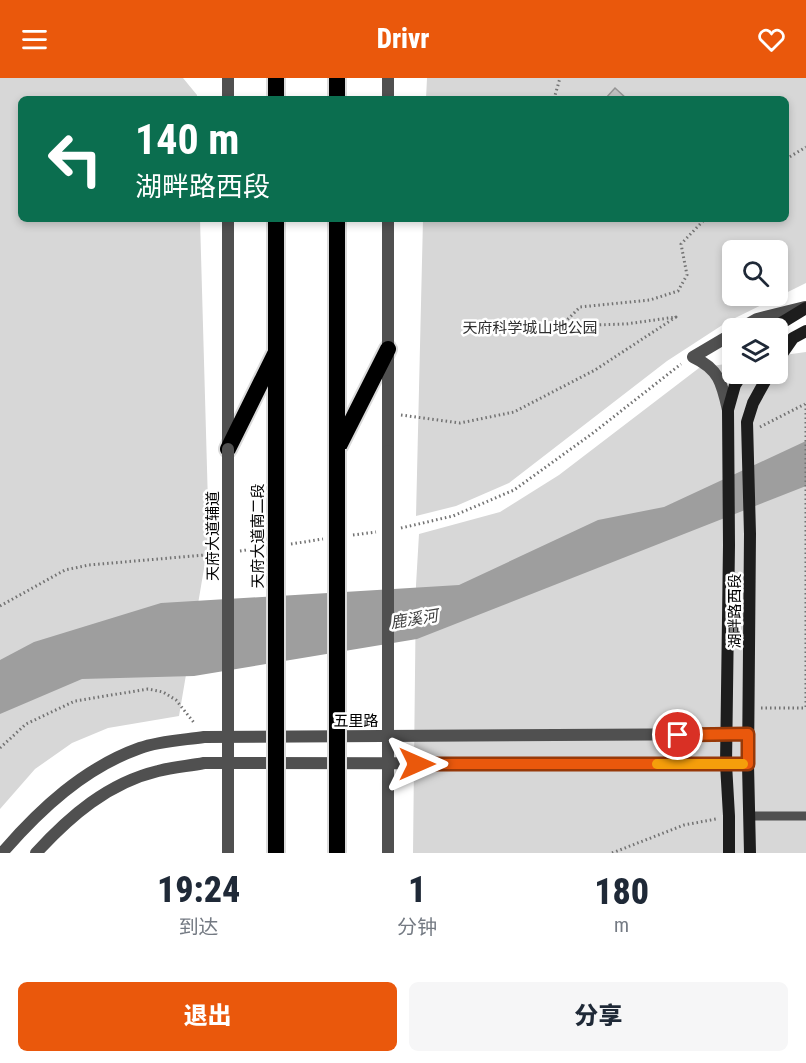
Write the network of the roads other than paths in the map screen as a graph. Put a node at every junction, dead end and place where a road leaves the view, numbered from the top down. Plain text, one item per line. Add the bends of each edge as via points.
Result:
1 (228, 78) edge
2 (276, 78) edge
3 (337, 78) edge
4 (388, 78) edge
5 (228, 96) edge
6 (276, 96) edge
7 (337, 96) edge
8 (388, 96) edge
9 (228, 222) edge
10 (276, 222) edge
11 (337, 222) edge
12 (388, 222) edge
13 (806, 307) edge
14 (761, 318) edge
15 (788, 318) edge
16 (806, 331) edge
17 (722, 340) edge
18 (788, 345) edge
19 (388, 349) junction
20 (276, 350) junction
21 (736, 384) edge
22 (763, 384) edge
23 (728, 410) junction
24 (228, 449) junction
25 (337, 449) junction
26 (748, 734) junction
27 (726, 735) junction
28 (726, 764) junction
29 (748, 764) junction
30 (750, 816) junction
31 (806, 816) edge
32 (2, 853) edge
33 (36, 853) edge
34 (228, 853) edge
35 (276, 853) edge
36 (337, 853) edge
37 (388, 853) edge
38 (729, 853) edge
39 (750, 853) edge

1 - 5 street
2 - 6 highway
3 - 7 highway
4 - 8 street
9 - 24 street, 天府大道辅道
10 - 20 highway, 天府大道南二段
11 - 25 highway
12 - 19 street
13 - 14 street
13 - 15 main road
16 - 18 main road
17 - 23 street via 693,357 715,371
19 - 25 highway
19 - 37 street, bridge
20 - 24 highway
20 - 35 highway, 天府大道南二段, bridge
21 - 23 main road, 湖畔路西段
22 - 26 main road, 湖畔路西段 via 747,422
23 - 27 main road, 湖畔路西段
24 - 34 street, 天府大道辅道, bridge
25 - 36 highway, bridge
26 - 27 street, 五里路
26 - 29 main road, 湖畔路西段
27 - 28 main road, 湖畔路西段
27 - 32 street, 五里路 via 183,740 142,747 99,766 29,822
28 - 29 street
28 - 33 street via 204,763 157,771 124,782 87,804
28 - 38 main road, 湖畔路西段
29 - 30 main road, 湖畔路西段
30 - 31 street
30 - 39 main road, 湖畔路西段

